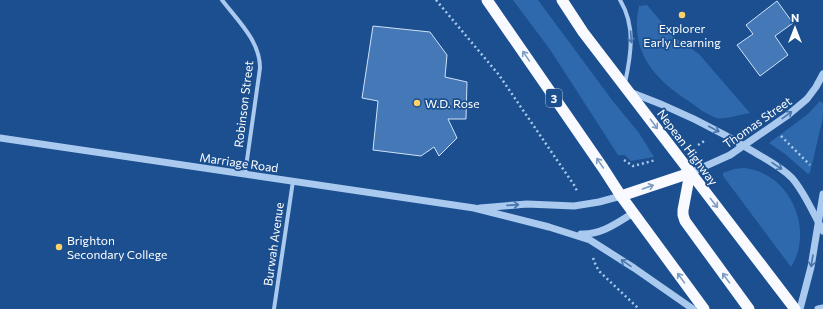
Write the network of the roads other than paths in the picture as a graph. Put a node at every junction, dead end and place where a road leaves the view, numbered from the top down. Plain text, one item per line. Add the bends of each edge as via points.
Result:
1 (222, 0) edge
2 (487, 0) edge
3 (562, 0) edge
4 (620, 0) edge
5 (823, 74) edge
6 (628, 89) junction
7 (0, 138) edge
8 (744, 146) junction
9 (690, 172) junction
10 (244, 174) junction
11 (293, 181) junction
12 (823, 194) edge
13 (621, 196) junction
14 (474, 208) junction
15 (633, 213) junction
16 (818, 222) junction
17 (561, 231) junction
18 (823, 231) edge
19 (823, 308) edge
20 (274, 309) edge
21 (693, 309) edge
22 (704, 309) edge
23 (749, 309) edge
24 (795, 309) edge
25 (800, 309) edge
26 (818, 309) edge

1 - 10 street, Robinson Street via 253,42 260,58
13 -> 2 highway, 3
3 - 6 highway, Nepean Highway via 583,32
4 -> 6 street via 628,17 631,36
8 -> 5 street, Thomas Street via 802,104 813,92
6 -> 8 street via 671,107
6 -> 9 highway, Nepean Highway
7 - 10 street, Marriage Road
8 - 9 street, Thomas Street via 722,160
8 -> 16 street via 789,175
13 -> 9 highway
23 -> 9 highway via 685,221 683,210
9 -> 24 highway, Nepean Highway
10 - 11 street, Marriage Road
11 - 14 street, Marriage Road
11 - 20 street, Burwah Avenue
12 - 16 street
14 -> 13 street, Marriage Road via 522,204 574,206
13 - 15 highway, 3
14 - 17 street, Marriage Road
15 - 17 street via 606,230 596,233
22 -> 15 highway, 3
16 - 18 street
16 -> 25 street via 811,267
21 -> 17 street, Marriage Road via 597,244 581,236
19 - 26 street

